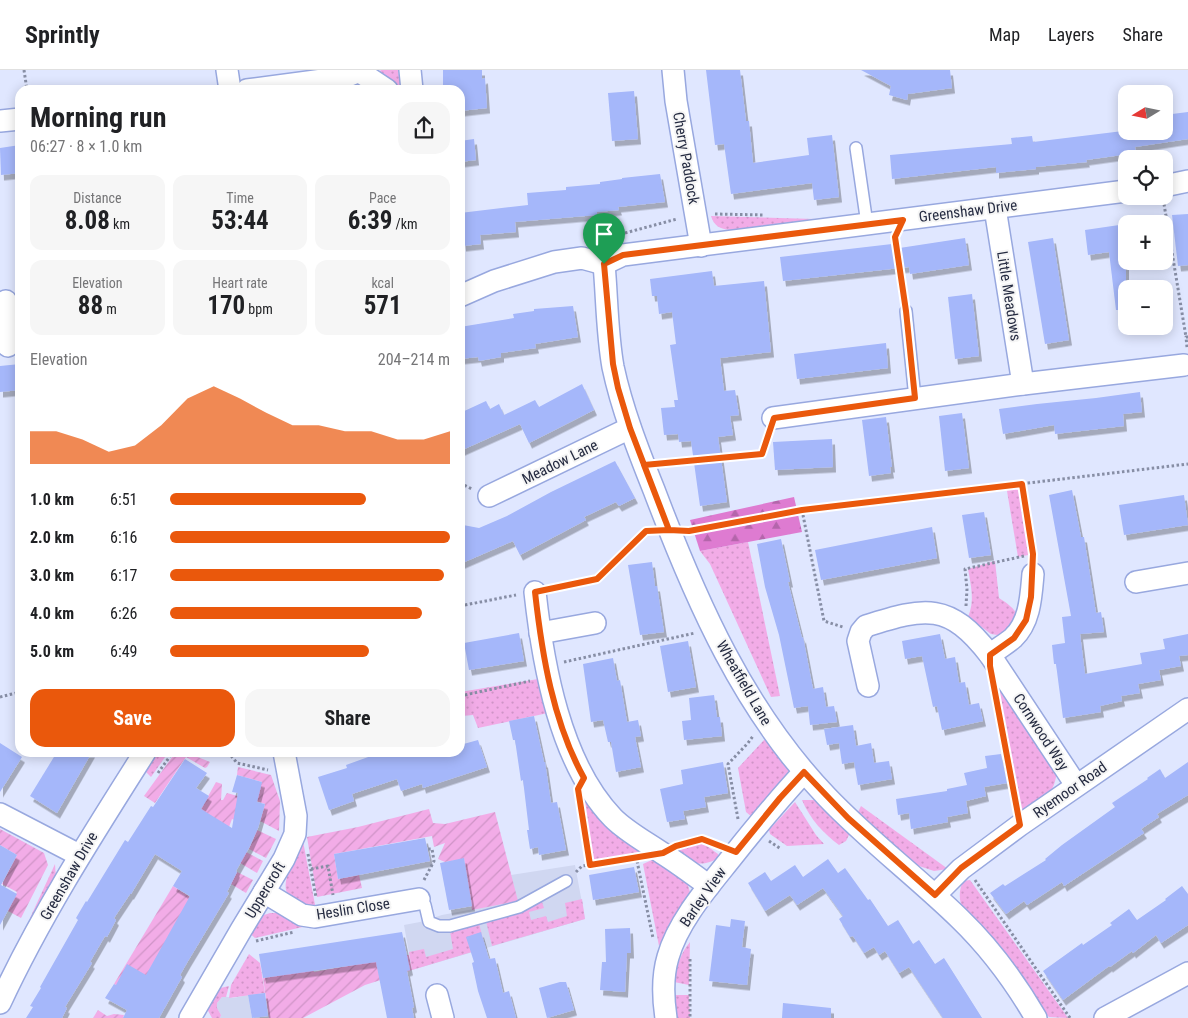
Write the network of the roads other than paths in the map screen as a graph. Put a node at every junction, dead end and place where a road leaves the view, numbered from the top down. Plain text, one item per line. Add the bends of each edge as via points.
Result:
1 (227, 70) edge
2 (410, 70) edge
3 (674, 70) edge
4 (361, 71) edge
5 (229, 85) edge
6 (285, 85) edge
7 (380, 85) edge
8 (412, 85) edge
9 (15, 119) edge
10 (0, 121) edge
11 (856, 148) dead end
12 (1188, 182) edge
13 (1173, 184) edge
14 (1118, 192) edge
15 (995, 208) junction
16 (867, 224) junction
17 (702, 246) junction
18 (604, 264) junction
19 (465, 294) edge
20 (906, 311) road end
21 (4, 315) edge
22 (8, 346) dead end
23 (1175, 372) dead end
24 (1023, 384) junction
25 (915, 398) junction
26 (774, 418) road end
27 (630, 428) junction
28 (489, 496) dead end
29 (1033, 564) road end
30 (1188, 573) edge
31 (1136, 582) dead end
32 (535, 592) road end
33 (595, 623) dead end
34 (540, 632) junction
35 (990, 655) junction
36 (868, 686) dead end
37 (1188, 709) edge
38 (142, 757) edge
39 (286, 762) edge
40 (804, 772) junction
41 (1076, 785) junction
42 (0, 814) edge
43 (79, 856) junction
44 (566, 881) road end
45 (709, 886) junction
46 (421, 890) joint
47 (264, 892) junction
48 (935, 895) junction
49 (1188, 973) edge
50 (437, 995) dead end
51 (0, 1003) edge
52 (192, 1017) edge
53 (443, 1018) edge
54 (664, 1018) edge
55 (1036, 1018) edge
56 (1105, 1018) edge

1 - 5 street
2 - 8 street
3 - 17 street, Cherry Paddock via 676,101
4 - 6 street via 345,77
4 - 7 street
9 - 10 street
11 - 16 lane
12 - 13 street
14 - 15 street, Greenshaw Drive
15 - 16 street, Greenshaw Drive
15 - 24 street, Little Meadows
16 - 17 street, Greenshaw Drive
17 - 18 street, Greenshaw Drive via 623,255
18 - 19 street via 582,258 554,262
18 - 27 street, Wheatfield Lane via 613,364
20 - 25 lane
21 - 22 street
23 - 24 street
24 - 25 street
25 - 26 street via 830,417
27 - 28 street, Meadow Lane
27 - 40 street, Wheatfield Lane via 712,629 773,734
29 - 35 street via 1026,620 1014,638
30 - 31 street
32 - 34 street
33 - 34 street
34 - 45 street via 560,721 592,793 637,837
35 - 36 street, Cornwood Way via 974,635 940,613 916,613 887,619 866,626 860,632 858,640
35 - 41 street, Cornwood Way
37 - 41 street, Ryemoor Road
38 - 43 street, Greenshaw Drive
39 - 47 street, Uppercroft via 296,816 295,834
40 - 45 street, Barley View
40 - 48 street, Wheatfield Lane via 848,818
41 - 48 street, Ryemoor Road via 957,872
42 - 43 street
43 - 51 street, Greenshaw Drive
44 - 46 lane via 519,907 450,926 429,922
45 - 54 street, Barley View via 682,926 668,956 663,987
46 - 47 street, Heslin Close via 319,917 302,914
47 - 52 street, Uppercroft
48 - 55 street, Wheatfield Lane via 988,950
49 - 56 street
50 - 53 street

